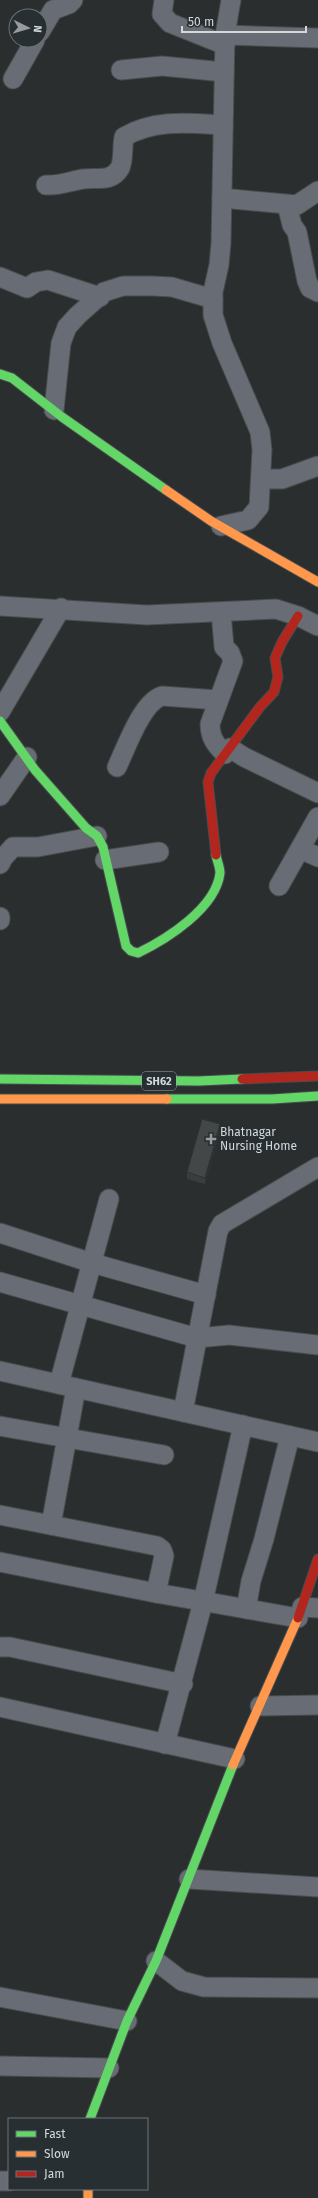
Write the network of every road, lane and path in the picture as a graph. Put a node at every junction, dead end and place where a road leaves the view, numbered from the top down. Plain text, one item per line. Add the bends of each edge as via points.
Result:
1 (73, 0) edge
2 (164, 0) edge
3 (231, 0) edge
4 (48, 18) edge
5 (318, 38) edge
6 (225, 40) junction
7 (30, 48) edge
8 (121, 70) dead end
9 (224, 72) junction
10 (13, 79) dead end
11 (223, 125) junction
12 (46, 186) dead end
13 (318, 191) edge
14 (222, 198) junction
15 (286, 205) junction
16 (0, 277) edge
17 (318, 292) edge
18 (100, 297) junction
19 (213, 299) junction
20 (0, 374) edge
21 (54, 410) junction
22 (318, 466) edge
23 (262, 479) junction
24 (221, 526) junction
25 (318, 582) edge
26 (0, 606) edge
27 (61, 608) junction
28 (221, 612) junction
29 (298, 616) junction
30 (318, 626) edge
31 (218, 700) junction
32 (0, 712) edge
33 (0, 721) edge
34 (228, 751) junction
35 (27, 756) junction
36 (117, 767) dead end
37 (318, 793) edge
38 (0, 796) edge
39 (318, 818) edge
40 (96, 836) junction
41 (300, 848) junction
42 (159, 852) dead end
43 (318, 857) edge
44 (105, 860) junction
45 (0, 864) edge
46 (279, 886) dead end
47 (0, 917) edge
48 (0, 920) edge
49 (318, 1076) edge
50 (0, 1079) edge
51 (318, 1096) edge
52 (0, 1099) edge
53 (318, 1167) edge
54 (110, 1199) dead end
55 (0, 1233) edge
56 (92, 1263) junction
57 (0, 1282) edge
58 (206, 1295) junction
59 (81, 1305) junction
60 (197, 1338) junction
61 (318, 1345) edge
62 (0, 1371) edge
63 (67, 1386) junction
64 (183, 1412) junction
65 (243, 1425) junction
66 (0, 1426) edge
67 (290, 1436) junction
68 (66, 1438) junction
69 (318, 1442) edge
70 (164, 1455) dead end
71 (0, 1515) edge
72 (51, 1525) junction
73 (318, 1559) edge
74 (0, 1562) edge
75 (156, 1594) junction
76 (203, 1602) junction
77 (246, 1609) junction
78 (306, 1611) edge
79 (0, 1647) edge
80 (183, 1684) junction
81 (318, 1705) edge
82 (260, 1706) junction
83 (0, 1707) edge
84 (165, 1744) junction
85 (235, 1759) junction
86 (189, 1879) junction
87 (318, 1887) edge
88 (156, 1961) junction
89 (318, 1988) edge
90 (0, 1996) edge
91 (126, 2022) junction
92 (0, 2066) edge
93 (109, 2068) junction
94 (90, 2118) edge

1 - 4 street via 53,10
2 - 6 street via 162,14 170,23
3 - 6 street
5 - 6 street
6 - 9 street
7 - 10 street
8 - 9 street via 162,66
9 - 11 street
11 - 12 street via 168,122 132,132 124,137 121,166 115,175 102,179 84,179 60,186
11 - 14 street
13 - 15 street via 297,205
14 - 15 street
14 - 19 street via 219,265
15 - 17 street via 297,232 307,281 310,288
16 - 18 street via 27,288 36,282 48,280
18 - 19 street via 104,292 122,286 153,286 172,288
18 - 21 street via 67,327 61,343
19 - 23 street via 213,315 222,343 260,432
20 - 21 street via 12,378
21 - 24 street
22 - 23 street via 282,479
23 - 24 street via 259,507 254,516 248,520
24 - 25 street
26 - 27 street
27 - 28 street via 146,615
27 - 32 street
28 - 29 street via 276,609
28 - 31 street via 224,647 233,661
29 - 30 street
29 - 34 street via 275,656 274,665 278,673 276,688
31 - 34 street via 210,731 213,741
31 - 36 street via 162,696 155,698 136,727
33 - 35 street
34 - 37 street
34 - 44 street via 216,765 208,782 220,872 205,904 192,918 146,950 138,953 131,951 126,946
35 - 38 street
35 - 40 street via 35,770
39 - 41 street
40 - 44 street via 103,848
40 - 45 street via 38,846 13,847
41 - 43 street
41 - 46 street
42 - 44 street
47 - 48 street
49 - 50 street, SH62 via 199,1081
51 - 52 street via 272,1099
53 - 58 street via 222,1224 218,1231
54 - 56 street
55 - 56 street
56 - 58 street
56 - 59 street
57 - 59 street
58 - 60 street
59 - 60 street
59 - 63 street
60 - 61 street via 229,1335
60 - 64 street
62 - 63 street
63 - 64 street
63 - 68 street
64 - 65 street
65 - 67 street
65 - 76 street
66 - 68 street
67 - 69 street
67 - 77 street via 251,1581
68 - 70 street
68 - 72 street
71 - 72 street
72 - 75 street via 156,1546 162,1550 164,1556
73 - 78 street
74 - 75 street
75 - 76 street
76 - 77 street
76 - 80 street
77 - 78 street
78 - 82 street
79 - 80 street
80 - 84 street
81 - 82 street
82 - 85 street
83 - 84 street
84 - 85 street
85 - 86 street
86 - 87 street
86 - 88 street
88 - 89 street via 182,1981 204,1987
88 - 91 street
90 - 91 street
91 - 93 street
92 - 93 street
93 - 94 street

